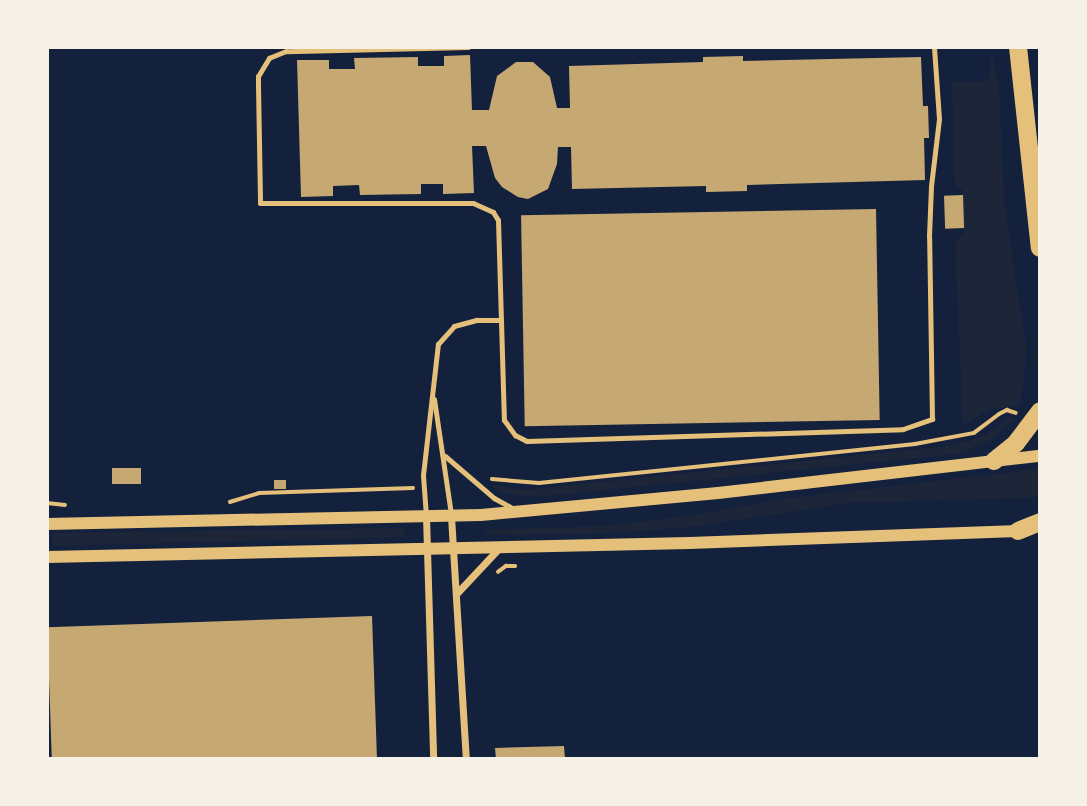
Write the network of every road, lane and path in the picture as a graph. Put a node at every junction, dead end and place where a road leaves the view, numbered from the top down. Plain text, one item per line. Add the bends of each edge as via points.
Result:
1 (468, 47) edge
2 (934, 47) edge
3 (1018, 47) edge
4 (1040, 248) edge
5 (501, 320) junction
6 (433, 392) junction
7 (1037, 416) edge
8 (445, 456) junction
9 (1040, 456) edge
10 (995, 461) junction
11 (477, 485) junction
12 (423, 488) junction
13 (47, 503) edge
14 (223, 504) dead end
15 (71, 506) dead end
16 (520, 512) junction
17 (426, 516) junction
18 (451, 516) junction
19 (1040, 522) edge
20 (47, 524) edge
21 (1018, 531) junction
22 (1040, 531) edge
23 (502, 546) junction
24 (453, 547) junction
25 (427, 548) junction
26 (47, 556) edge
27 (515, 566) dead end
28 (492, 576) dead end
29 (457, 593) junction
30 (433, 759) edge
31 (466, 759) edge

1 - 5 lane via 286,51 269,58 258,76 260,203 482,205 498,220
2 - 5 lane via 939,119 929,236 932,419 903,429 527,440 515,435 504,420
3 - 4 highway
5 - 6 lane via 464,322 442,336 434,357
6 - 8 lane
6 - 12 lane
7 - 10 highway
7 - 11 path via 1007,410 974,433 951,439 539,483 483,478
8 - 11 lane
8 - 18 lane
9 - 10 street
10 - 16 street
11 - 16 lane
12 - 14 path via 259,493
12 - 17 lane
13 - 15 path
16 - 18 street
17 - 18 street
17 - 20 street
17 - 25 street
18 - 24 street
19 - 21 highway
21 - 22 street
21 - 23 street
23 - 24 street
23 - 29 street
24 - 25 street
24 - 29 street
25 - 26 street
25 - 30 street
27 - 28 path via 506,566
29 - 31 street

